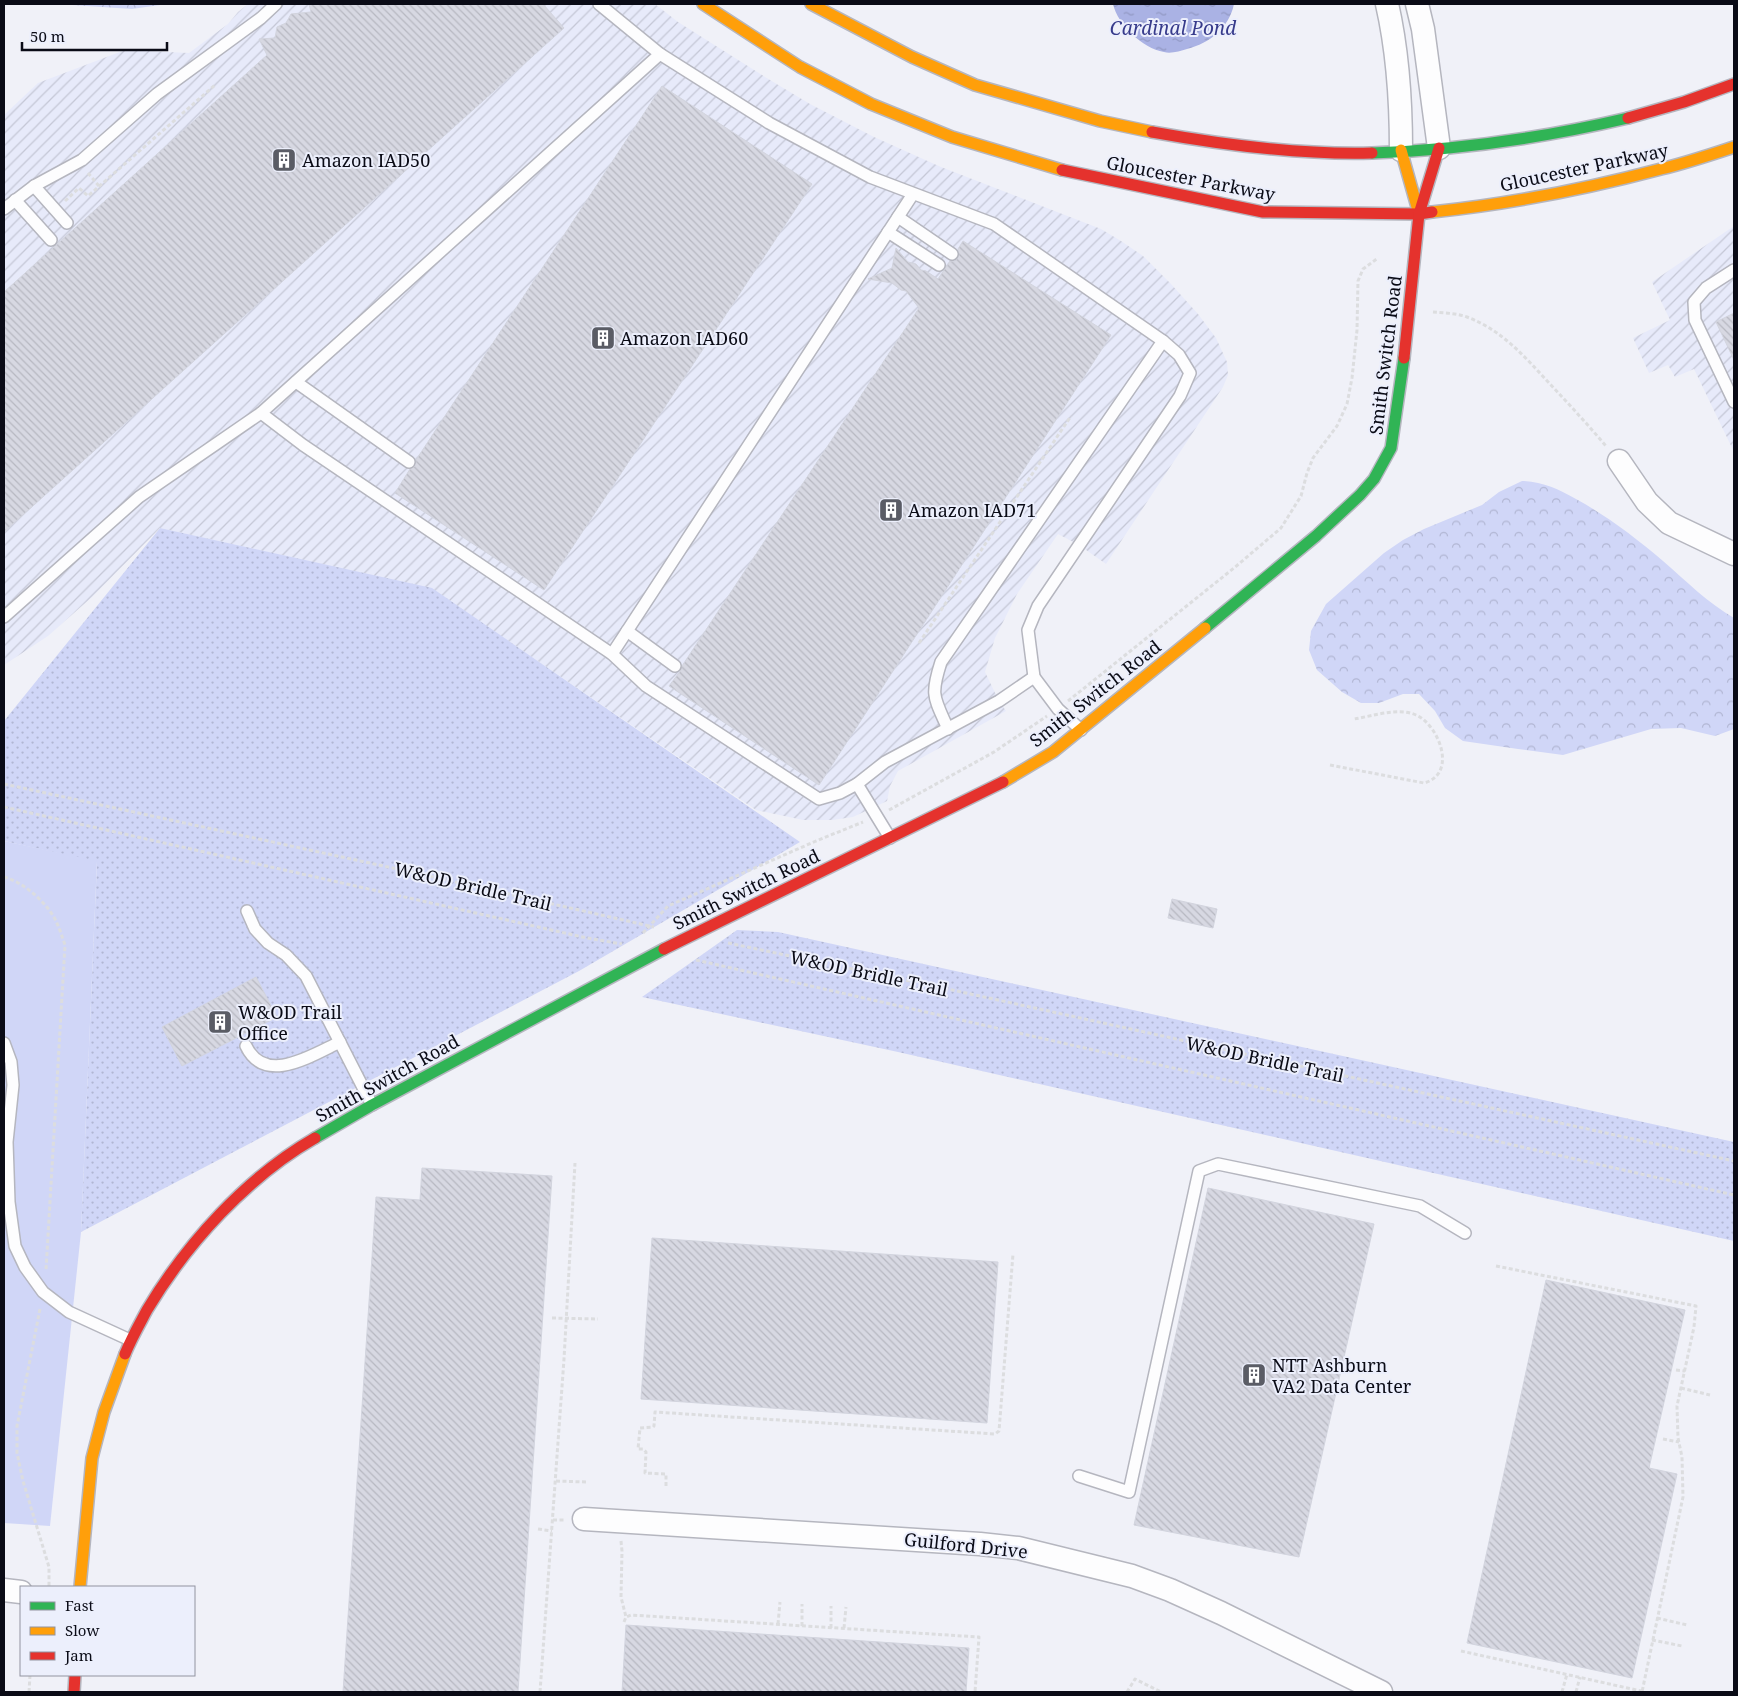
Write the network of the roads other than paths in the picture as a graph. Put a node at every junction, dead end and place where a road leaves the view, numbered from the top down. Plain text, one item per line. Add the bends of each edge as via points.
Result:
1 (276, 4) edge
2 (599, 4) edge
3 (704, 4) edge
4 (811, 4) edge
5 (1387, 4) edge
6 (1416, 4) edge
7 (660, 54) junction
8 (1734, 84) edge
9 (1734, 147) edge
10 (1439, 148) junction
11 (1402, 150) junction
12 (34, 186) junction
13 (913, 194) junction
14 (16, 200) junction
15 (4, 209) edge
16 (1419, 214) junction
17 (898, 217) junction
18 (67, 223) dead end
19 (888, 232) junction
20 (52, 240) dead end
21 (952, 254) dead end
22 (939, 265) dead end
23 (1734, 270) edge
24 (1164, 341) junction
25 (296, 382) junction
26 (1734, 402) edge
27 (261, 413) junction
28 (1619, 461) road end
29 (409, 462) dead end
30 (1734, 554) edge
31 (4, 617) edge
32 (627, 631) junction
33 (612, 654) junction
34 (675, 666) dead end
35 (1034, 677) junction
36 (948, 729) junction
37 (1081, 730) junction
38 (857, 784) junction
39 (890, 838) junction
40 (247, 910) dead end
41 (340, 1042) junction
42 (4, 1043) edge
43 (246, 1046) dead end
44 (372, 1105) junction
45 (6, 1140) edge
46 (1465, 1233) dead end
47 (130, 1340) junction
48 (1079, 1476) dead end
49 (584, 1519) dead end
50 (80, 1586) edge
51 (4, 1590) edge
52 (20, 1592) edge
53 (75, 1676) edge
54 (74, 1692) edge
55 (1381, 1692) edge

1 - 12 lane via 157,94 82,160
2 - 7 lane
3 - 16 street, Gloucester Parkway via 800,67 872,104 952,137 1056,169 1263,212
4 - 11 street via 884,44 976,85 1067,113 1213,142 1308,152
5 - 11 street via 1398,66
6 - 10 street via 1423,29
7 - 13 lane via 769,123 870,177
7 - 25 lane
8 - 10 street via 1595,126 1530,139
9 - 16 street, Gloucester Parkway via 1597,185 1510,202
10 - 11 street
10 - 16 street, Smith Switch Road
11 - 16 street, Smith Switch Road
12 - 14 lane
12 - 18 lane
13 - 17 lane
13 - 24 lane via 994,224
14 - 15 lane
14 - 20 lane
16 - 37 street, Smith Switch Road via 1394,433 1391,448 1374,479 1316,536
17 - 19 lane
17 - 21 lane
19 - 22 lane
19 - 32 lane
23 - 26 lane via 1706,288 1694,302 1695,320
24 - 35 lane via 1179,355 1190,373 1180,396 1038,606 1028,630
24 - 36 lane via 941,662 934,684 934,698
25 - 27 lane
25 - 29 lane
27 - 31 lane via 139,497
27 - 33 lane via 303,445
28 - 30 street via 1647,502 1669,523
32 - 33 lane
32 - 34 lane
33 - 38 lane via 646,686 819,799
35 - 36 lane
35 - 37 lane via 1058,709
36 - 38 lane via 885,762
37 - 39 street, Smith Switch Road via 1010,779
38 - 39 lane
39 - 44 street, Smith Switch Road via 658,952
40 - 41 lane via 255,929 306,976
41 - 43 lane via 287,1066 268,1067 250,1055
41 - 44 lane
42 - 45 lane via 11,1062 13,1085
44 - 47 street, Smith Switch Road via 301,1146 258,1178 183,1256
45 - 47 lane via 15,1246 25,1267 43,1292 70,1312
46 - 48 lane via 1420,1206 1218,1164 1199,1171 1129,1492
47 - 50 street, Smith Switch Road via 104,1412 92,1458
49 - 55 street, Guilford Drive via 1018,1548 1132,1576 1170,1590
51 - 52 street
53 - 54 street

